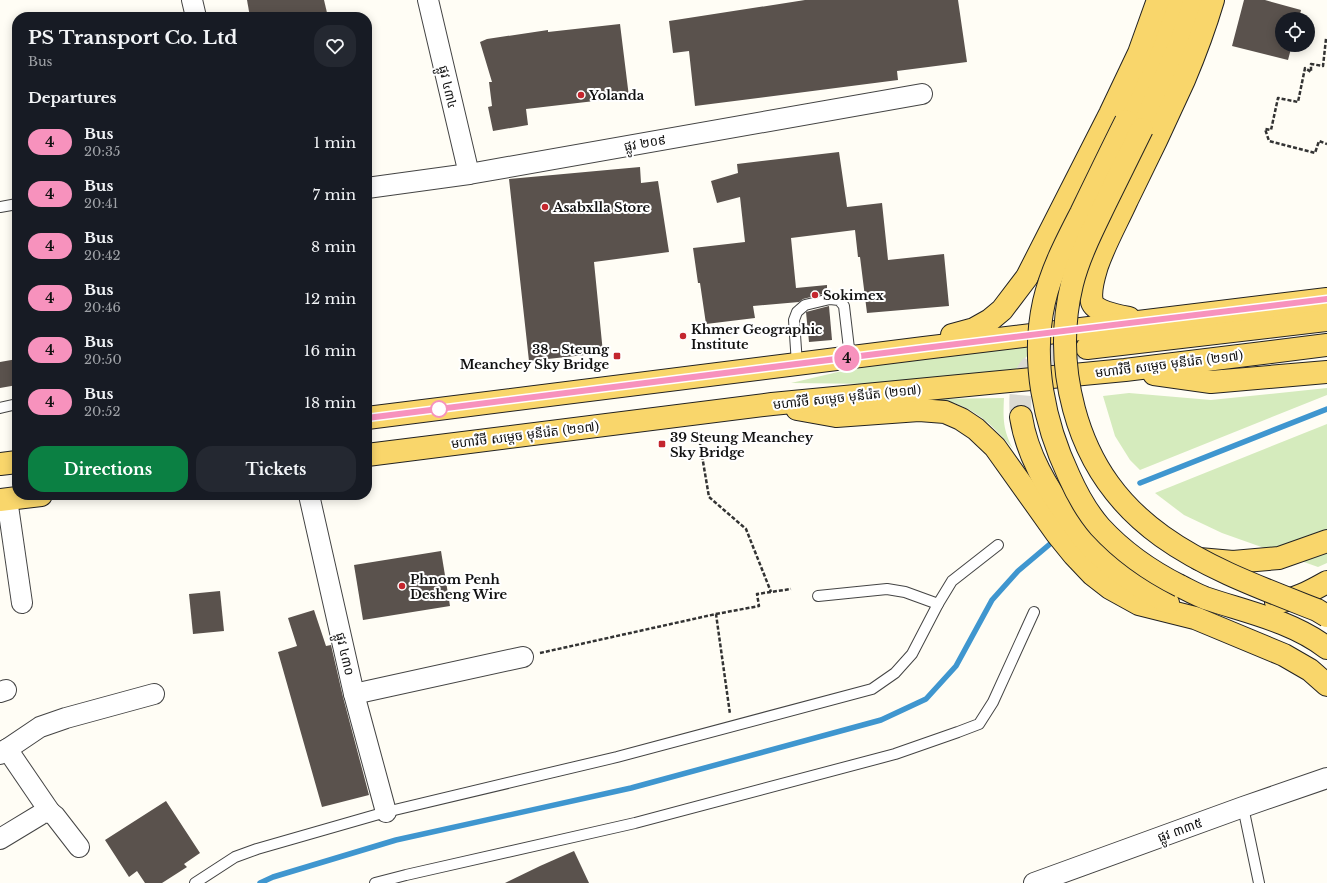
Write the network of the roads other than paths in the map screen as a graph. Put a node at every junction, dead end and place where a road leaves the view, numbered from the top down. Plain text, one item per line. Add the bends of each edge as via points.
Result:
1 (192, 0) edge
2 (428, 0) edge
3 (1158, 0) edge
4 (1175, 0) edge
5 (1195, 0) edge
6 (1213, 0) edge
7 (195, 12) edge
8 (922, 94) dead end
9 (1134, 125) junction
10 (469, 174) junction
11 (372, 187) edge
12 (12, 205) edge
13 (0, 207) edge
14 (1327, 285) edge
15 (1327, 298) edge
16 (1252, 308) junction
17 (1327, 320) edge
18 (1140, 321) junction
19 (1327, 345) edge
20 (924, 348) junction
21 (1087, 348) tunnel mouth
22 (850, 357) junction
23 (798, 364) junction
24 (1125, 370) junction
25 (1327, 372) edge
26 (772, 404) junction
27 (12, 405) edge
28 (0, 408) edge
29 (372, 417) edge
30 (1021, 417) tunnel mouth
31 (372, 454) edge
32 (12, 463) edge
33 (0, 464) edge
34 (3, 500) edge
35 (310, 500) edge
36 (1327, 541) edge
37 (998, 546) dead end
38 (1198, 559) junction
39 (1327, 582) edge
40 (818, 596) dead end
41 (1204, 597) junction
42 (22, 603) dead end
43 (938, 604) junction
44 (1034, 612) dead end
45 (1327, 616) edge
46 (1195, 618) junction
47 (1327, 648) edge
48 (523, 657) road end
49 (1327, 685) edge
50 (154, 694) dead end
51 (354, 694) junction
52 (4, 751) edge
53 (1327, 778) edge
54 (1243, 807) junction
55 (50, 812) junction
56 (386, 812) junction
57 (0, 839) edge
58 (79, 847) dead end
59 (195, 883) edge
60 (375, 883) edge
61 (1034, 883) edge
62 (1259, 883) edge

1 - 7 street
2 - 10 street, ផ្លូវ ៤៣៤
3 - 20 main road via 1139,54 1027,277 1002,310 990,320 974,329 947,337
4 - 9 main road
5 - 9 main road via 1182,40
6 - 18 main road via 1196,52 1112,233 1093,280 1091,299 1095,307
8 - 10 street, ផ្លូវ ២០៩
9 - 38 main road, bridge via 1072,283 1065,349 1068,383 1076,416 1091,455 1118,497 1163,538
9 - 41 main road, bridge via 1063,248 1050,280 1040,324 1041,382 1055,443 1074,487 1100,527 1136,560 1157,574
10 - 11 street, ផ្លូវ ២០៩
12 - 13 lane
14 - 16 main road
15 - 16 main road
16 - 18 main road
17 - 21 main road
18 - 20 main road
19 - 24 main road, មហាវិថី សម្តេច មុនីរ៉េត (២១៧)
20 - 22 main road
22 - 23 main road
22 - 23 lane via 844,306 839,300 830,299 805,305 797,312 794,320
23 - 29 main road
24 - 25 main road via 1211,382
24 - 26 main road, មហាវិថី សម្តេច មុនីរ៉េត (២១៧)
26 - 31 main road, មហាវិថី សម្តេច មុនីរ៉េត (២១៧)
26 - 46 main road via 836,416 919,410 945,412 961,419 995,447 1057,534 1092,574 1110,588 1139,604
27 - 28 lane
30 - 46 main road via 1023,434 1036,466 1052,494 1085,540 1110,564 1144,590
32 - 33 main road
34 - 42 street
35 - 51 street, ផ្លូវ ៤៣០
36 - 38 main road via 1279,558 1233,562
37 - 43 lane via 952,581
38 - 45 main road, bridge
39 - 41 main road via 1304,595 1284,601 1261,603
40 - 43 lane via 887,590 905,592
41 - 47 main road via 1273,619
43 - 56 lane via 912,654 895,673 872,689 617,756
44 - 60 lane via 993,702 979,724 894,754 635,823
46 - 49 main road via 1284,655 1310,670
48 - 51 street
50 - 52 street via 40,727
51 - 56 street, ផ្លូវ ៤៣០
52 - 55 street
53 - 54 street, ផ្លូវ ៣៣៥
54 - 61 street, ផ្លូវ ៣៣៥
54 - 62 lane
55 - 57 street via 43,813
55 - 58 street
56 - 59 lane via 257,849 235,858

